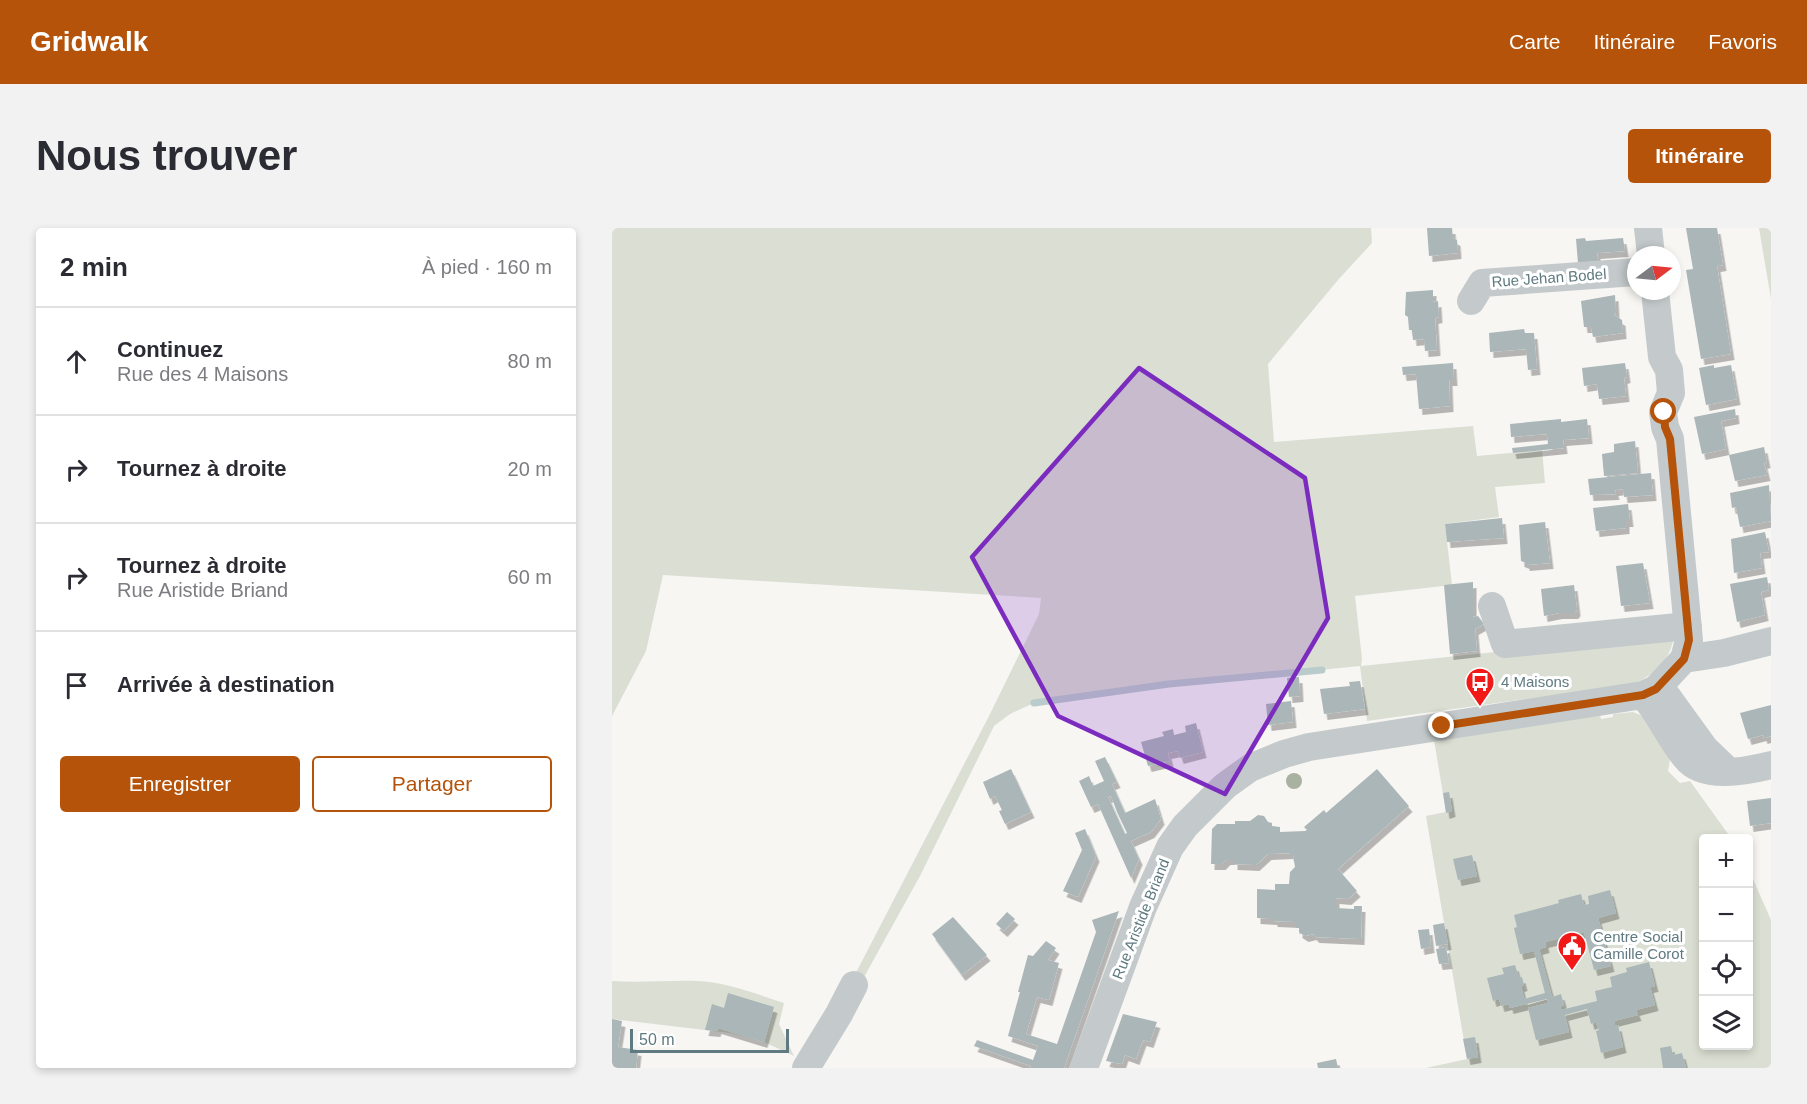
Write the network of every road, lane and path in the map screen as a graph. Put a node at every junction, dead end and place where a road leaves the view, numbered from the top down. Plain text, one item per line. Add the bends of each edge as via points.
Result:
1 (1648, 228) edge
2 (1650, 246) edge
3 (1627, 273) edge
4 (1656, 300) edge
5 (1471, 301) dead end
6 (1492, 606) dead end
7 (1771, 641) edge
8 (1687, 642) junction
9 (1650, 692) junction
10 (1771, 765) edge
11 (854, 985) dead end
12 (806, 1068) edge
13 (1084, 1068) edge

1 - 2 street
3 - 5 street, Rue Jehan Bodel via 1482,284
4 - 8 street via 1662,357 1669,370 1671,393 1664,412 1670,439
6 - 8 street via 1505,644
7 - 8 street via 1724,653
8 - 9 street
9 - 10 street via 1655,708 1687,760 1717,772
9 - 13 street, Rue Aristide Briand via 1309,747 1250,768 1202,808 1170,847 1143,907
11 - 12 street

